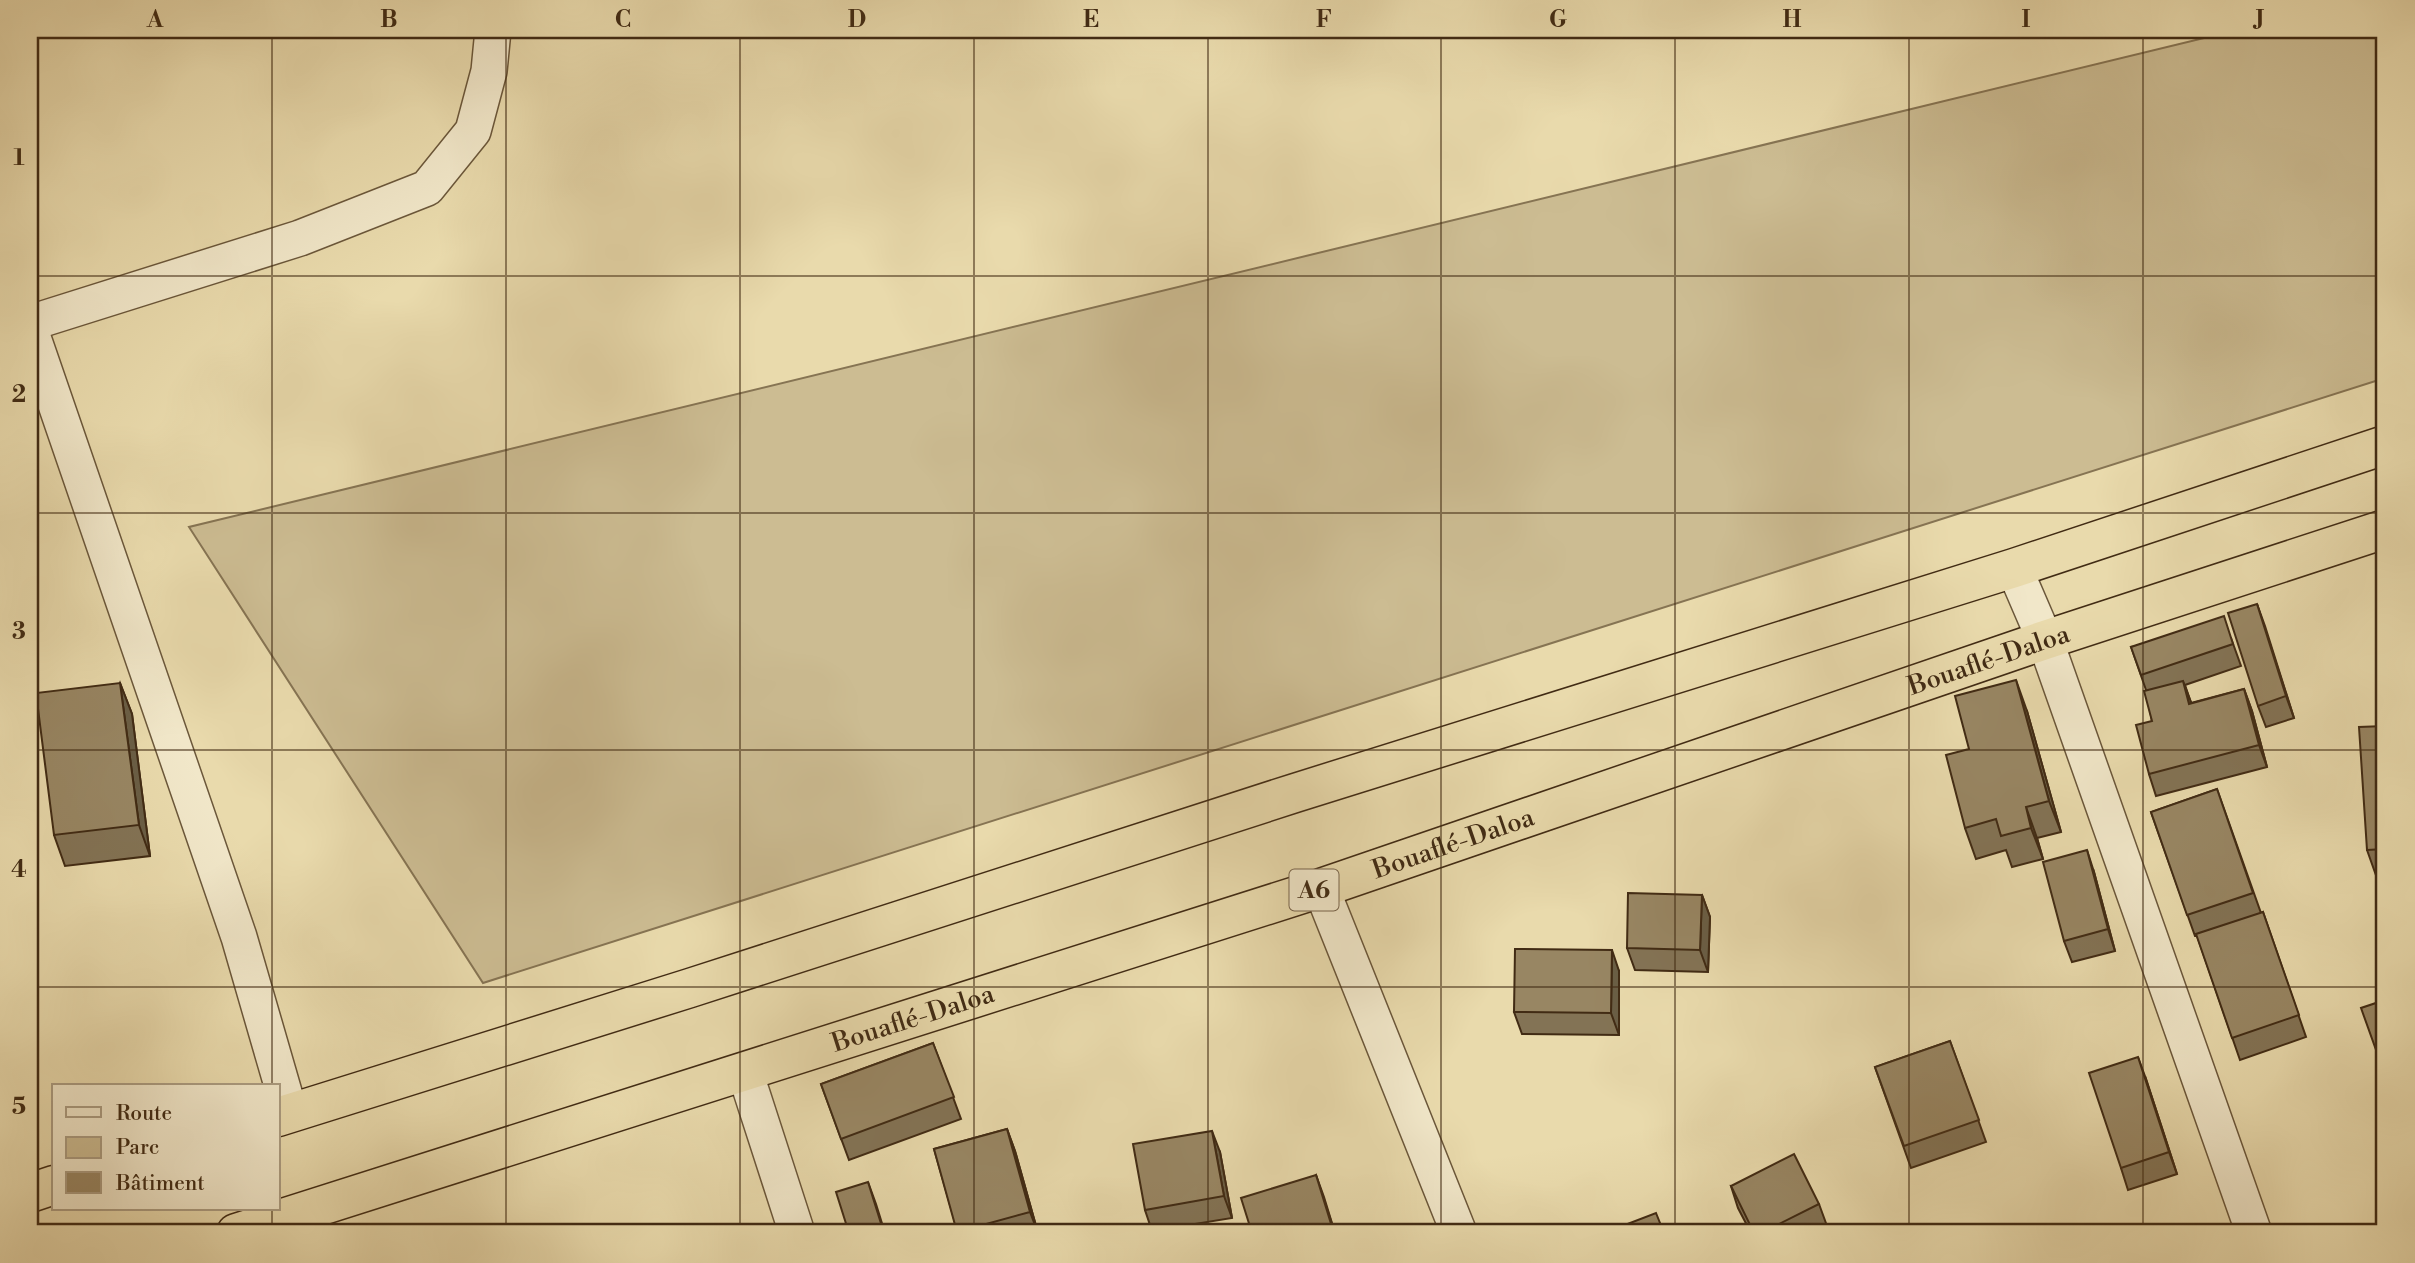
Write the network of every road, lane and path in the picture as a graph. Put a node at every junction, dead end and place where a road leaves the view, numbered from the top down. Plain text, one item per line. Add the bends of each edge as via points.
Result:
1 (493, 30) edge
2 (30, 324) edge
3 (30, 329) edge
4 (2385, 445) edge
5 (2385, 529) edge
6 (2014, 568) junction
7 (2045, 640) junction
8 (1321, 888) junction
9 (745, 1072) junction
10 (276, 1084) edge
11 (284, 1115) edge
12 (52, 1186) edge
13 (30, 1193) edge
14 (236, 1233) edge
15 (797, 1233) edge
16 (1459, 1233) edge
17 (2254, 1233) edge

1 - 2 street via 489,71 473,131 427,188 300,238
3 - 10 street via 239,937
4 - 6 highway
5 - 7 highway, Bouaflé-Daloa / A6
6 - 7 street
6 - 11 highway
7 - 8 highway, Bouaflé-Daloa / A6
7 - 17 street
8 - 9 highway, Bouaflé-Daloa / A6
8 - 16 street
9 - 14 highway, Bouaflé-Daloa / A6
9 - 15 street
12 - 13 highway

